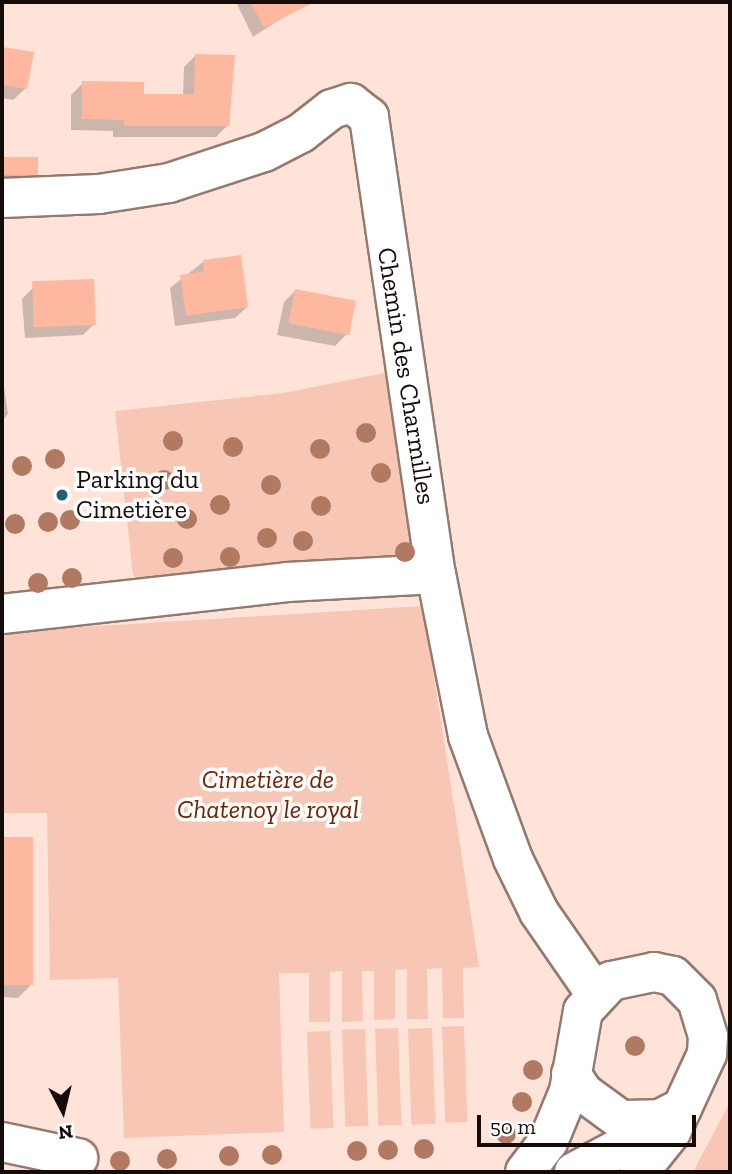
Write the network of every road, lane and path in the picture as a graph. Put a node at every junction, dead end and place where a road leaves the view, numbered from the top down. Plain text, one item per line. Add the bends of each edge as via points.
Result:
1 (2, 198) edge
2 (436, 574) junction
3 (2, 614) edge
4 (596, 993) junction
5 (718, 1024) edge
6 (572, 1074) junction
7 (2, 1142) edge
8 (649, 1142) edge
9 (78, 1157) dead end
10 (525, 1172) edge
11 (574, 1172) edge

1 - 2 street, Chemin des Charmilles via 99,194 169,183 264,152 301,133 332,109 351,103 369,117
2 - 3 street via 286,582
2 - 4 street, Chemin des Charmilles via 452,669 488,793 539,912
4 - 5 street via 611,981 633,975 654,972 673,976 689,987
4 - 6 street via 583,1011
5 - 8 street via 707,1054
6 - 8 street via 584,1093
6 - 10 street via 548,1142
7 - 9 street
8 - 11 street

